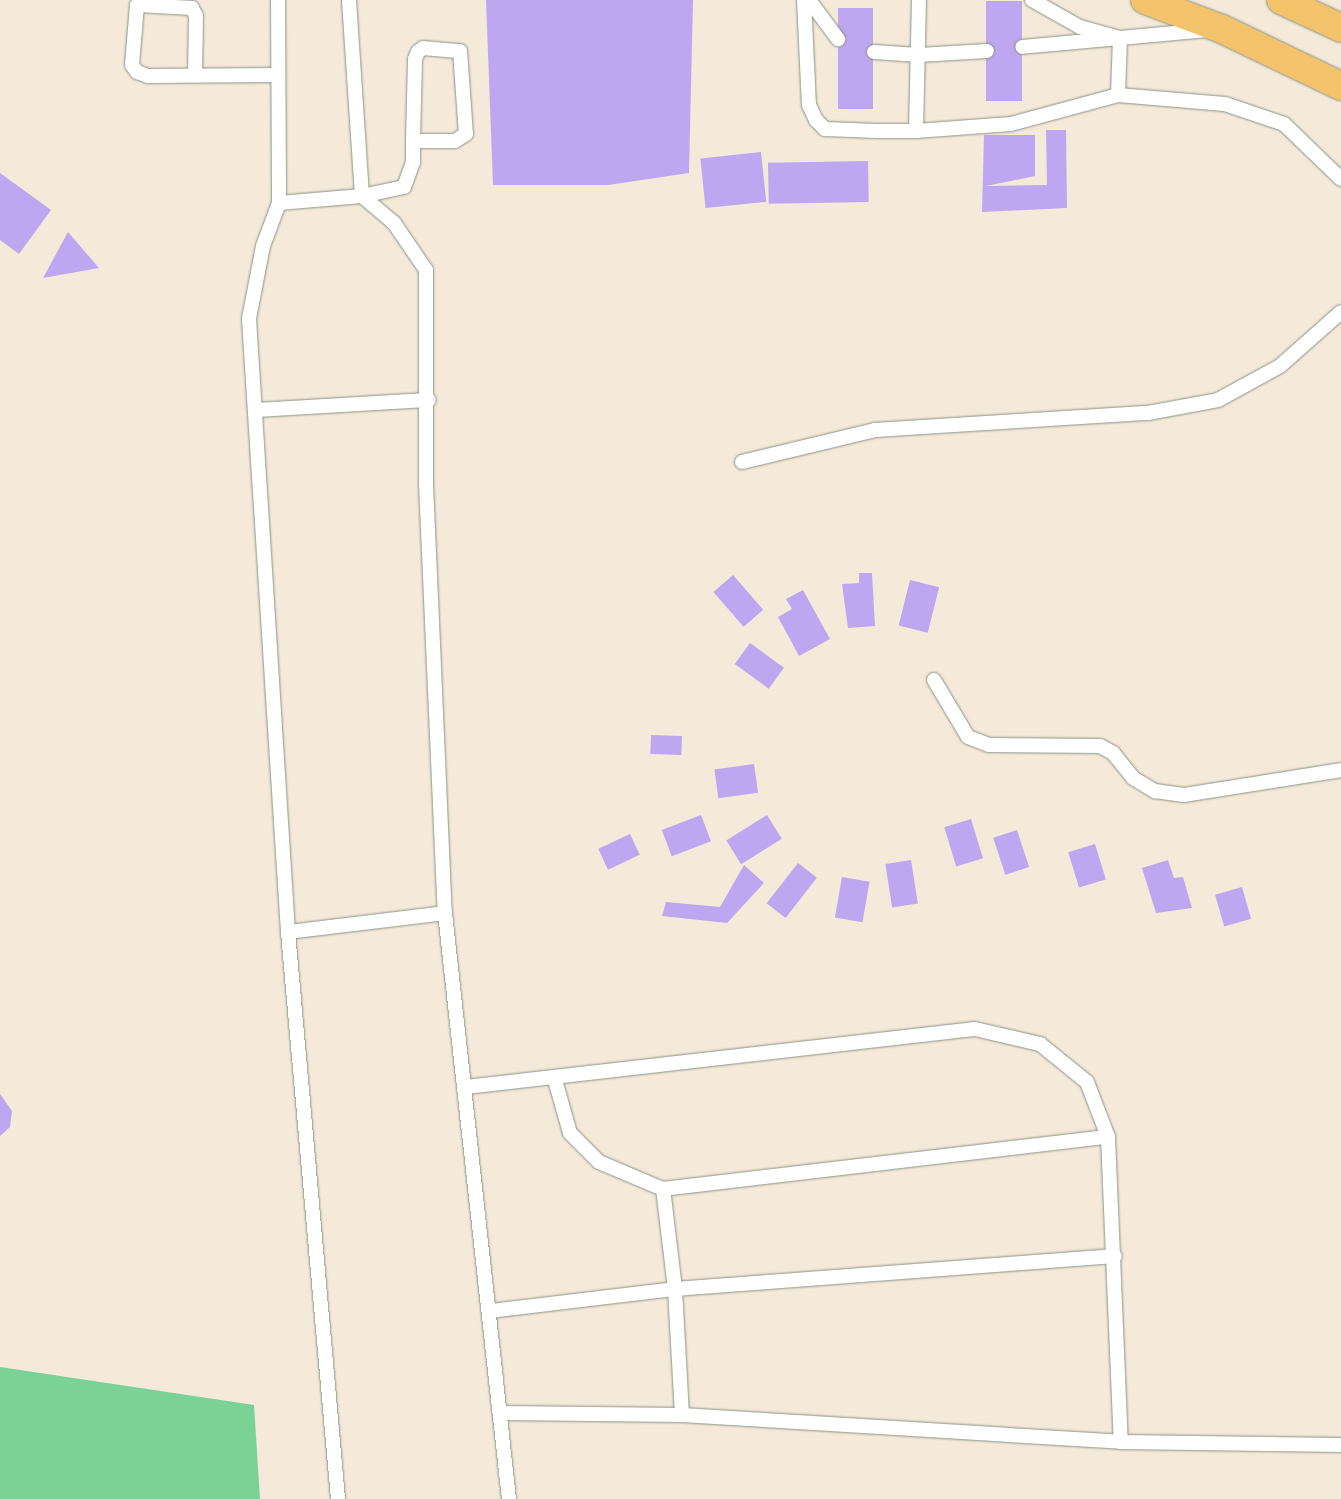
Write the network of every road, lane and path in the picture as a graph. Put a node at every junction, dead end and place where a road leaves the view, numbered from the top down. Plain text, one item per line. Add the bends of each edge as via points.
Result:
1 (278, 0) edge
2 (349, 0) edge
3 (804, 0) edge
4 (809, 0) edge
5 (919, 0) edge
6 (1032, 0) edge
7 (1145, 0) edge
8 (1282, 0) edge
9 (1222, 28) junction
10 (1341, 28) edge
11 (1120, 38) junction
12 (838, 40) dead end
13 (1022, 47) dead end
14 (987, 51) dead end
15 (874, 52) dead end
16 (919, 55) junction
17 (195, 74) junction
18 (278, 75) junction
19 (1341, 86) edge
20 (1118, 95) junction
21 (916, 131) junction
22 (413, 140) junction
23 (1341, 179) edge
24 (362, 196) junction
25 (279, 203) junction
26 (1341, 312) edge
27 (429, 400) junction
28 (255, 410) junction
29 (742, 462) dead end
30 (934, 680) dead end
31 (1341, 770) edge
32 (445, 913) junction
33 (288, 932) junction
34 (555, 1080) junction
35 (466, 1088) junction
36 (1108, 1137) junction
37 (663, 1189) junction
38 (1115, 1256) junction
39 (675, 1289) junction
40 (490, 1312) junction
41 (502, 1413) junction
42 (682, 1415) junction
43 (1121, 1442) junction
44 (1341, 1445) edge
45 (338, 1499) edge
46 (508, 1499) edge

1 - 18 lane
2 - 24 lane
3 - 21 lane via 809,104 816,120 825,129
4 - 12 lane
5 - 16 lane
6 - 11 lane via 1080,27
7 - 9 main road
8 - 10 main road
9 - 11 lane
9 - 19 main road
11 - 13 lane
11 - 20 lane
14 - 16 lane
15 - 16 lane
16 - 21 lane
17 - 17 lane via 148,76 136,72 133,30 137,5 192,8 196,16
17 - 18 lane
18 - 25 lane
20 - 21 lane via 1011,124
20 - 23 lane via 1225,104 1284,124
22 - 22 lane via 455,141 466,134 460,51 423,48 418,52
22 - 24 lane via 410,177 404,187
24 - 25 lane
24 - 27 lane via 394,223 426,270
25 - 28 lane via 263,246 249,319
26 - 29 lane via 1280,366 1218,400 1148,413 875,430
27 - 28 lane
27 - 32 lane via 426,484
28 - 33 lane
30 - 31 lane via 968,737 989,745 1100,746 1113,753 1133,778 1154,791 1184,795
32 - 33 lane
32 - 35 lane
33 - 45 lane
34 - 35 lane
34 - 36 lane via 975,1029 1047,1050 1087,1082
34 - 37 lane via 570,1133 600,1162
35 - 40 lane
36 - 37 lane
36 - 38 lane
37 - 39 lane
38 - 39 lane
38 - 43 lane
39 - 40 lane
39 - 42 lane
40 - 41 lane
41 - 42 lane
41 - 46 lane
42 - 43 lane
43 - 44 lane

